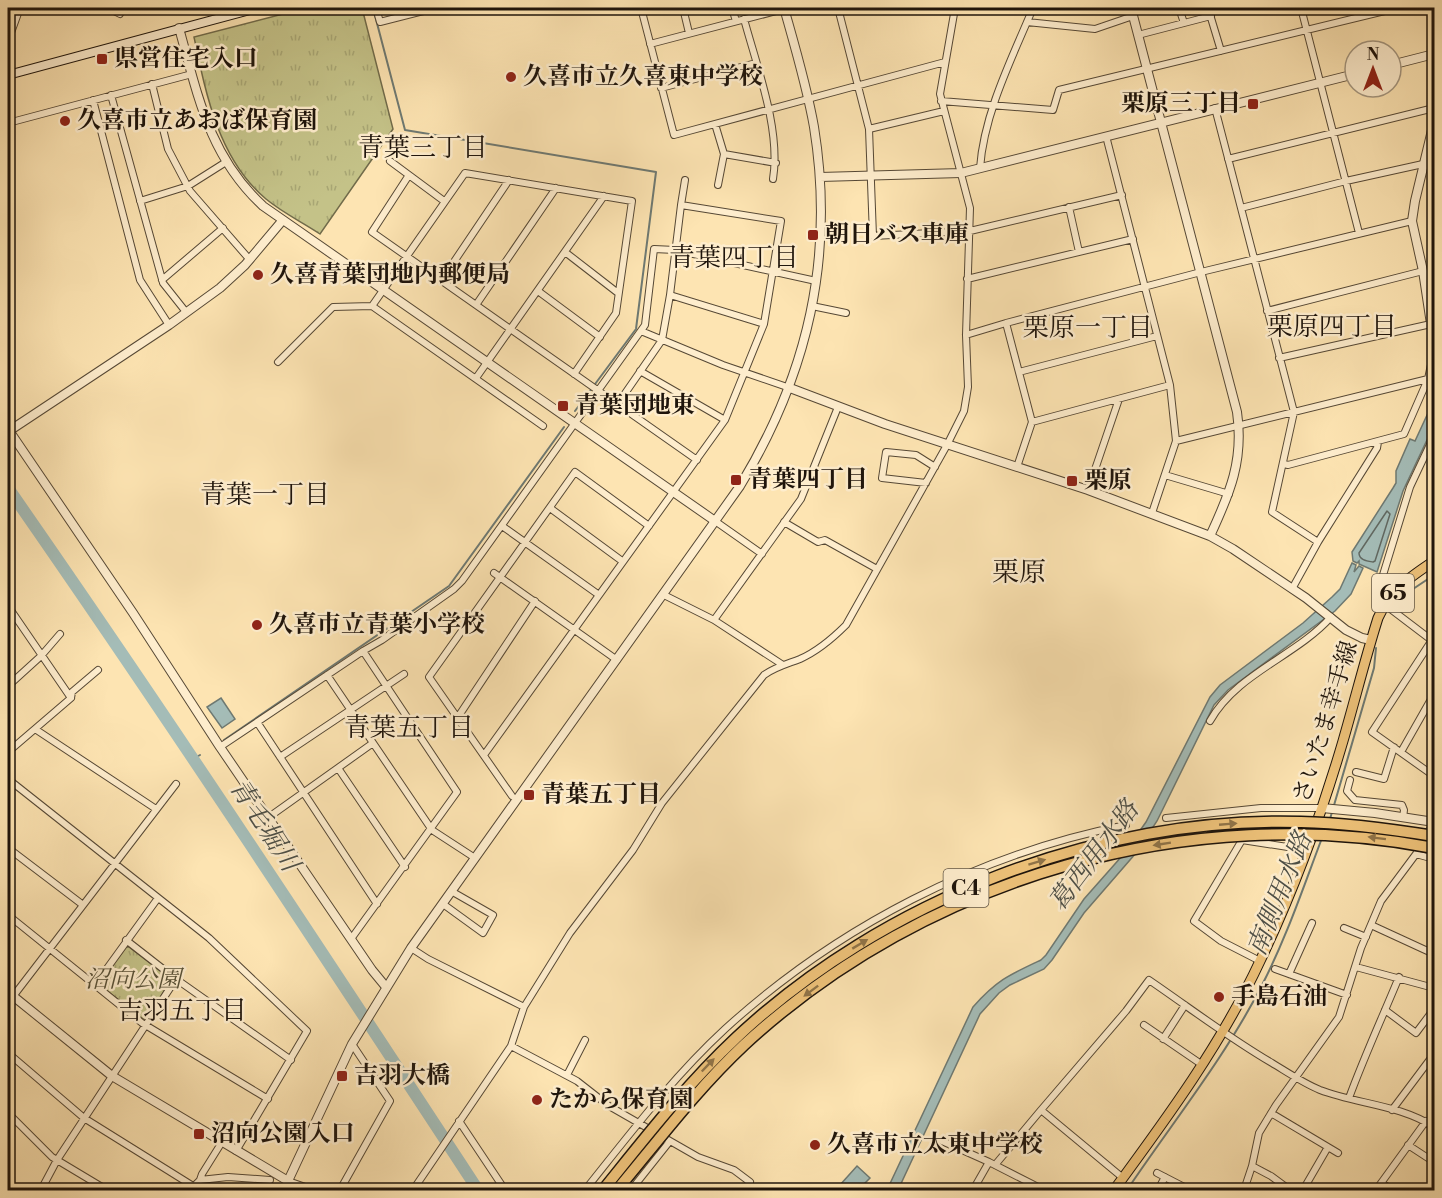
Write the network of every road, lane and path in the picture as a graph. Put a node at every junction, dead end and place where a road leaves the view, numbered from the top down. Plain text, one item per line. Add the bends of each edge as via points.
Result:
1 (20, 8) edge
2 (108, 8) edge
3 (257, 8) edge
4 (376, 8) edge
5 (435, 8) edge
6 (640, 8) edge
7 (682, 8) edge
8 (732, 8) edge
9 (784, 8) edge
10 (856, 8) edge
11 (955, 8) edge
12 (1033, 8) edge
13 (1179, 8) edge
14 (1208, 8) edge
15 (1301, 8) edge
16 (1397, 8) edge
17 (239, 10) edge
18 (838, 10) edge
19 (1132, 12) edge
20 (120, 14) dead end
21 (1211, 16) junction
22 (744, 19) junction
23 (736, 21) junction
24 (1027, 22) junction
25 (1184, 23) junction
26 (179, 28) junction
27 (1306, 30) junction
28 (688, 33) junction
29 (1138, 35) junction
30 (8, 41) edge
31 (650, 44) junction
32 (1221, 51) junction
33 (1434, 54) edge
34 (945, 62) junction
35 (1403, 62) edge
36 (756, 63) junction
37 (1147, 69) junction
38 (192, 74) junction
39 (8, 75) edge
40 (1343, 77) edge
41 (1320, 83) junction
42 (152, 84) junction
43 (857, 85) junction
44 (661, 88) junction
45 (111, 95) junction
46 (809, 99) junction
47 (93, 100) junction
48 (941, 101) junction
49 (995, 104) junction
50 (1215, 108) junction
51 (1434, 108) edge
52 (769, 110) junction
53 (944, 111) junction
54 (1161, 122) junction
55 (1434, 122) edge
56 (8, 123) edge
57 (715, 124) junction
58 (869, 129) junction
59 (1333, 132) junction
60 (1106, 136) junction
61 (723, 154) junction
62 (1228, 159) junction
63 (390, 161) dead end
64 (226, 162) junction
65 (776, 163) junction
66 (1423, 164) junction
67 (980, 168) junction
68 (961, 173) junction
69 (409, 175) junction
70 (872, 176) junction
71 (820, 177) junction
72 (773, 179) dead end
73 (509, 180) junction
74 (685, 180) dead end
75 (1346, 181) junction
76 (718, 185) dead end
77 (188, 186) junction
78 (556, 188) junction
79 (1122, 195) junction
80 (604, 196) junction
81 (140, 201) junction
82 (444, 201) junction
83 (681, 205) junction
84 (1069, 207) junction
85 (1241, 208) junction
86 (282, 221) junction
87 (1412, 221) junction
88 (223, 228) junction
89 (970, 231) junction
90 (1359, 233) junction
91 (1133, 239) junction
92 (675, 250) junction
93 (565, 252) junction
94 (1079, 252) junction
95 (406, 257) junction
96 (1255, 258) junction
97 (250, 260) junction
98 (1424, 271) junction
99 (773, 272) junction
100 (1201, 272) junction
101 (967, 279) junction
102 (162, 280) junction
103 (441, 281) junction
104 (816, 281) junction
105 (1145, 286) junction
106 (382, 291) junction
107 (538, 291) junction
108 (618, 293) junction
109 (670, 295) junction
110 (476, 305) junction
111 (372, 306) junction
112 (812, 306) junction
113 (1267, 311) junction
114 (186, 312) junction
115 (846, 313) dead end
116 (1006, 322) junction
117 (764, 324) junction
118 (1431, 324) junction
119 (169, 325) junction
120 (511, 329) junction
121 (641, 331) junction
122 (966, 335) junction
123 (600, 336) junction
124 (1157, 336) junction
125 (662, 340) junction
126 (1279, 358) junction
127 (278, 362) dead end
128 (486, 363) junction
129 (640, 371) junction
130 (1018, 372) junction
131 (746, 373) junction
132 (574, 374) junction
133 (476, 378) junction
134 (1428, 379) junction
135 (1170, 385) junction
136 (790, 388) junction
137 (598, 391) junction
138 (1119, 399) junction
139 (617, 405) junction
140 (838, 406) junction
141 (1294, 412) junction
142 (725, 420) junction
143 (1032, 422) junction
144 (575, 424) junction
145 (1239, 425) junction
146 (543, 426) dead end
147 (8, 430) edge
148 (1434, 436) edge
149 (1176, 441) junction
150 (1378, 442) junction
151 (947, 445) junction
152 (697, 460) junction
153 (1284, 464) junction
154 (935, 467) junction
155 (1017, 467) junction
156 (1165, 475) junction
157 (926, 483) junction
158 (1088, 490) junction
159 (673, 493) junction
160 (1229, 494) junction
161 (550, 508) junction
162 (1152, 513) junction
163 (715, 521) junction
164 (784, 522) junction
165 (502, 526) junction
166 (649, 526) junction
167 (1210, 536) junction
168 (1318, 542) junction
169 (525, 543) junction
170 (762, 554) junction
171 (622, 561) junction
172 (1434, 561) edge
173 (877, 569) junction
174 (494, 573) dead end
175 (501, 577) junction
176 (1292, 589) junction
177 (1394, 592) junction
178 (599, 595) junction
179 (664, 595) junction
180 (535, 602) junction
181 (1384, 604) junction
182 (8, 606) edge
183 (10, 615) edge
184 (1330, 617) junction
185 (714, 620) junction
186 (575, 630) junction
187 (60, 634) dead end
188 (1371, 640) junction
189 (1433, 641) edge
190 (363, 651) junction
191 (41, 657) junction
192 (617, 660) junction
193 (783, 665) junction
194 (98, 670) dead end
195 (404, 674) dead end
196 (327, 675) junction
197 (8, 686) edge
198 (386, 686) junction
199 (1434, 694) edge
200 (71, 698) junction
201 (351, 710) junction
202 (458, 717) junction
203 (1210, 721) dead end
204 (257, 722) junction
205 (35, 729) junction
206 (373, 743) junction
207 (220, 747) junction
208 (1394, 747) junction
209 (8, 752) edge
210 (1401, 752) junction
211 (484, 755) junction
212 (280, 757) junction
213 (338, 768) junction
214 (1356, 772) dead end
215 (1434, 776) edge
216 (8, 779) edge
217 (1350, 780) dead end
218 (176, 784) dead end
219 (303, 793) junction
220 (512, 796) dead end
221 (1322, 808) junction
222 (156, 809) junction
223 (269, 817) junction
224 (1166, 818) dead end
225 (1403, 818) junction
226 (1434, 822) edge
227 (1126, 825) dead end
228 (432, 830) junction
229 (1434, 836) edge
230 (8, 848) edge
231 (1434, 848) edge
232 (1307, 850) junction
233 (1416, 854) junction
234 (475, 858) junction
235 (1434, 859) edge
236 (113, 864) junction
237 (405, 867) junction
238 (451, 891) junction
239 (158, 898) junction
240 (377, 904) junction
241 (443, 904) junction
242 (83, 905) junction
243 (8, 915) edge
244 (1312, 923) dead end
245 (1371, 925) junction
246 (1344, 928) dead end
247 (1366, 937) junction
248 (351, 939) junction
249 (126, 940) junction
250 (50, 948) junction
251 (411, 948) junction
252 (1434, 954) edge
253 (1260, 961) junction
254 (1356, 967) junction
255 (1275, 969) dead end
256 (1289, 974) junction
257 (1399, 977) junction
258 (176, 979) junction
259 (95, 985) junction
260 (386, 987) junction
261 (1434, 988) edge
262 (1347, 995) junction
263 (9, 997) edge
264 (1185, 1005) junction
265 (524, 1007) junction
266 (1434, 1009) edge
267 (1385, 1010) junction
268 (1144, 1025) dead end
269 (146, 1026) junction
270 (1222, 1031) junction
271 (1163, 1039) junction
272 (585, 1040) dead end
273 (353, 1041) junction
274 (512, 1046) junction
275 (8, 1053) edge
276 (1434, 1054) edge
277 (291, 1060) junction
278 (1201, 1064) junction
279 (567, 1075) junction
280 (112, 1076) junction
281 (1296, 1077) junction
282 (1349, 1098) junction
283 (268, 1099) junction
284 (1041, 1110) junction
285 (1392, 1110) junction
286 (8, 1113) edge
287 (1271, 1113) junction
288 (84, 1118) junction
289 (1426, 1121) junction
290 (458, 1122) junction
291 (639, 1123) junction
292 (1434, 1127) edge
293 (670, 1141) junction
294 (942, 1141) dead end
295 (222, 1142) junction
296 (1408, 1145) junction
297 (1328, 1147) junction
298 (236, 1151) junction
299 (1338, 1153) dead end
300 (57, 1160) junction
301 (1434, 1162) edge
302 (992, 1164) junction
303 (1252, 1166) junction
304 (1157, 1173) dead end
305 (1165, 1177) junction
306 (1123, 1178) junction
307 (200, 1180) junction
308 (270, 1180) dead end
309 (288, 1181) junction
310 (1381, 1183) junction
311 (192, 1188) edge
312 (41, 1191) edge
313 (107, 1191) edge
314 (314, 1191) edge
315 (340, 1191) edge
316 (413, 1191) edge
317 (505, 1191) edge
318 (585, 1191) edge
319 (603, 1191) edge
320 (617, 1191) edge
321 (631, 1191) edge
322 (743, 1191) edge
323 (974, 1191) edge
324 (1044, 1191) edge
325 (1114, 1191) edge
326 (1158, 1191) edge
327 (1190, 1191) edge
328 (1244, 1191) edge
329 (1290, 1191) edge
330 (1303, 1191) edge
331 (1376, 1191) edge
332 (1393, 1191) edge

1 - 30 street
2 - 20 street
3 - 17 main road
4 - 5 street via 380,22
6 - 31 street
7 - 28 street
8 - 23 street
9 - 22 street
9 - 46 street
10 - 18 street
11 - 34 street
12 - 24 street
13 - 25 street
14 - 21 street
15 - 27 street
16 - 27 street
17 - 26 main road
18 - 43 street
19 - 24 street via 1095,29
19 - 29 street
21 - 25 street
21 - 32 street
22 - 23 street
22 - 36 street
23 - 28 street
24 - 49 street
25 - 29 street
26 - 38 street
26 - 39 main road
27 - 32 street
27 - 41 street
28 - 31 street
29 - 37 street
31 - 44 street
32 - 37 street
33 - 35 street
34 - 43 street
34 - 48 street
36 - 44 street
36 - 52 street
37 - 49 street via 1059,90 1053,110
37 - 54 street
38 - 42 street
38 - 64 street via 203,115
40 - 41 street
41 - 50 street
41 - 59 street
42 - 45 street
42 - 77 street via 168,149
43 - 46 street
43 - 58 street
44 - 57 street via 674,135
45 - 47 street
45 - 81 street
46 - 52 street
46 - 71 street
47 - 56 street
47 - 119 street via 140,280
48 - 49 street
48 - 53 street
49 - 67 street via 982,146
50 - 54 street
50 - 62 street
51 - 59 street
52 - 57 street
52 - 65 street
53 - 58 street
53 - 68 street
54 - 60 street
54 - 100 street
55 - 66 street
57 - 61 street
58 - 70 street
59 - 62 street
59 - 75 street
60 - 67 street
60 - 79 street
61 - 65 street
61 - 76 street
62 - 85 street
63 - 69 street
64 - 77 street
64 - 86 street via 250,194
65 - 72 street
66 - 75 street
66 - 87 street
67 - 68 street
68 - 70 street
68 - 89 street via 970,208
69 - 82 street
69 - 95 street via 372,232
70 - 71 street
70 - 89 street via 873,236
71 - 104 street
73 - 78 street
73 - 82 street via 465,173
73 - 103 street
74 - 83 street
75 - 85 street
75 - 90 street
77 - 81 street
77 - 88 street
78 - 80 street
78 - 110 street
79 - 84 street
79 - 91 street
80 - 93 street
80 - 108 street via 632,201
81 - 102 street
82 - 95 street
83 - 92 street
83 - 99 street via 781,221
84 - 89 street
84 - 94 street
85 - 96 street
86 - 97 street
86 - 106 street
87 - 90 street
87 - 98 street
88 - 97 street
88 - 102 street
89 - 101 street
90 - 96 street
91 - 94 street
91 - 105 street
92 - 99 street
92 - 109 street
92 - 121 street via 654,249 645,325
93 - 107 street
93 - 108 street
94 - 101 street
95 - 103 street
95 - 106 street
96 - 100 street
96 - 113 street
97 - 114 street
98 - 113 street
98 - 118 street
99 - 104 street
99 - 117 street
100 - 105 street
100 - 145 street
101 - 122 street
102 - 114 street
103 - 110 street
104 - 112 street
105 - 116 street
105 - 124 street
106 - 111 street
106 - 128 street
107 - 120 street
107 - 123 street
108 - 123 street via 616,313
109 - 117 street
109 - 125 street
110 - 120 street
111 - 127 street via 333,307
111 - 133 street
112 - 115 street
112 - 136 street
113 - 126 street
114 - 119 street
116 - 122 street
116 - 130 street
117 - 131 street
118 - 126 street
118 - 134 street via 1434,350
119 - 147 street
120 - 128 street
120 - 132 street
121 - 125 street
121 - 137 street
122 - 151 street via 968,387 964,411
123 - 132 street
124 - 130 street
124 - 135 street
125 - 129 street
125 - 131 street
126 - 141 street
128 - 133 street
128 - 144 street
129 - 139 street
129 - 142 street
130 - 143 street
131 - 136 street
131 - 142 street
132 - 137 street
133 - 146 street
134 - 141 street
134 - 150 street via 1404,434
135 - 138 street
135 - 149 street
136 - 140 street
136 - 163 street via 760,453
137 - 139 street
137 - 144 street
138 - 143 street
138 - 158 street
139 - 152 street
140 - 151 street
140 - 164 street via 801,499
141 - 145 street
141 - 153 street
142 - 152 street
143 - 155 street
144 - 159 street
144 - 165 street
145 - 149 street
145 - 160 street via 1238,458
147 - 207 street
148 - 177 street via 1410,487 1383,575
149 - 156 street
150 - 153 street
150 - 168 street
151 - 154 street
151 - 155 street
152 - 159 street
153 - 168 street via 1272,512
154 - 157 street
154 - 157 street via 916,455 886,452 882,478
155 - 158 street
156 - 160 street
156 - 162 street
157 - 173 street
158 - 162 street
159 - 163 street
159 - 166 street
160 - 167 street
161 - 166 street via 575,472
161 - 169 street
161 - 171 street
162 - 167 street
163 - 170 street
163 - 179 street
164 - 170 street
164 - 173 street
165 - 169 street
165 - 190 street via 454,589
166 - 171 street
167 - 176 street
168 - 176 street
169 - 175 street
169 - 178 street
170 - 185 street
171 - 178 street
172 - 177 main road, さいたま幸手線 / 65
173 - 193 street via 846,625 824,647
174 - 175 street
175 - 180 street
175 - 202 street via 429,677
176 - 184 street
177 - 181 main road, さいたま幸手線 / 65
178 - 186 street
179 - 185 street
179 - 192 street
180 - 186 street
180 - 202 street
181 - 188 main road, さいたま幸手線 / 65
181 - 189 street
182 - 183 street
183 - 191 street
184 - 188 street via 1355,635
184 - 203 street via 1240,686
185 - 193 street
186 - 192 street
186 - 211 street
187 - 191 street
188 - 221 main road, さいたま幸手線 / 65
189 - 208 street via 1372,732
190 - 196 street
190 - 198 street
191 - 197 street
191 - 200 street
192 - 234 street
193 - 265 street via 764,675 662,803 633,850 570,933
194 - 200 street via 72,692
195 - 198 street
196 - 201 street
196 - 204 street
198 - 201 street
198 - 228 street via 457,792
199 - 210 street
200 - 205 street
201 - 206 street
201 - 212 street
202 - 211 street
204 - 207 street
204 - 212 street
205 - 209 street
205 - 222 street
206 - 213 street
206 - 228 street
207 - 223 street
208 - 210 street
208 - 214 street via 1384,779
210 - 215 street
211 - 220 street
212 - 219 street
213 - 219 street
213 - 237 street
216 - 236 street
217 - 225 street via 1347,791 1355,800 1402,805
218 - 222 street
219 - 223 street
219 - 240 street
221 - 224 street via 1254,809
221 - 225 street
221 - 232 main road, さいたま幸手線 / 65
222 - 236 street
223 - 248 street
225 - 226 street
226 - 233 street
227 - 291 street via 1056,842 965,874 848,936 798,969 731,1024
228 - 234 street
228 - 237 street
319 -> 229 highway, C4, bridge via 686,1089 761,1016 836,959 957,892 1099,844 1197,827 1299,821
230 - 242 street
231 -> 320 highway, C4, bridge via 1328,834 1194,839 1109,853 962,903 866,954 768,1024 716,1072
232 - 253 main road, さいたま幸手線 / 65
232 - 253 street via 1242,840 1194,921 1221,941
233 - 235 street
233 - 245 street via 1382,901
234 - 238 street
236 - 239 street
236 - 242 street
237 - 240 street
238 - 241 street
238 - 241 street via 493,915 483,933
239 - 249 street
239 - 277 street via 209,938 307,1031
240 - 248 street
241 - 251 street
242 - 250 street
243 - 250 street
244 - 256 street
245 - 247 street
245 - 252 street
246 - 247 street
247 - 254 street
248 - 260 street
249 - 258 street
249 - 259 street
250 - 259 street
250 - 263 street
251 - 260 street
251 - 265 street
253 - 270 main road, さいたま幸手線 / 65
254 - 257 street
254 - 262 street
255 - 256 street
256 - 262 street
257 - 261 street
257 - 267 street
258 - 269 street
258 - 277 street
259 - 269 street
260 - 273 street
262 - 281 street via 1332,1028
263 - 280 street
264 - 270 street
264 - 271 street
264 - 284 street via 1149,980
265 - 274 street
266 - 267 street via 1416,1034
267 - 282 street
268 - 271 street
269 - 280 street
269 - 283 street
270 - 278 main road, さいたま幸手線 / 65
270 - 281 street
271 - 278 street
272 - 279 street
273 - 309 street
273 - 315 street via 390,1101
274 - 279 street
274 - 290 street
275 - 288 street
276 - 285 street
277 - 283 street
278 - 306 main road, さいたま幸手線 / 65
279 - 291 street
280 - 288 street
280 - 295 street
281 - 282 street via 1320,1090
281 - 287 street
282 - 285 street
283 - 298 street
284 - 302 street
284 - 306 street
285 - 289 street
286 - 300 street
287 - 297 street
287 - 303 street via 1259,1133
288 - 300 street
288 - 311 street
289 - 292 street
289 - 296 street
290 - 316 street
290 - 317 street
291 - 293 street
291 - 318 street
293 - 321 street
293 - 322 street via 698,1157 734,1170 750,1182
294 - 302 street
295 - 298 street
295 - 307 street
296 - 301 street
296 - 310 street
297 - 299 street
297 - 330 street
298 - 309 street
300 - 312 street
300 - 313 street
302 - 323 street
302 - 324 street
303 - 328 street
303 - 329 street
304 - 305 street
305 - 326 street
305 - 327 street
306 - 325 main road, さいたま幸手線 / 65
307 - 308 street
307 - 311 street
309 - 314 street
310 - 331 street
310 - 332 street

